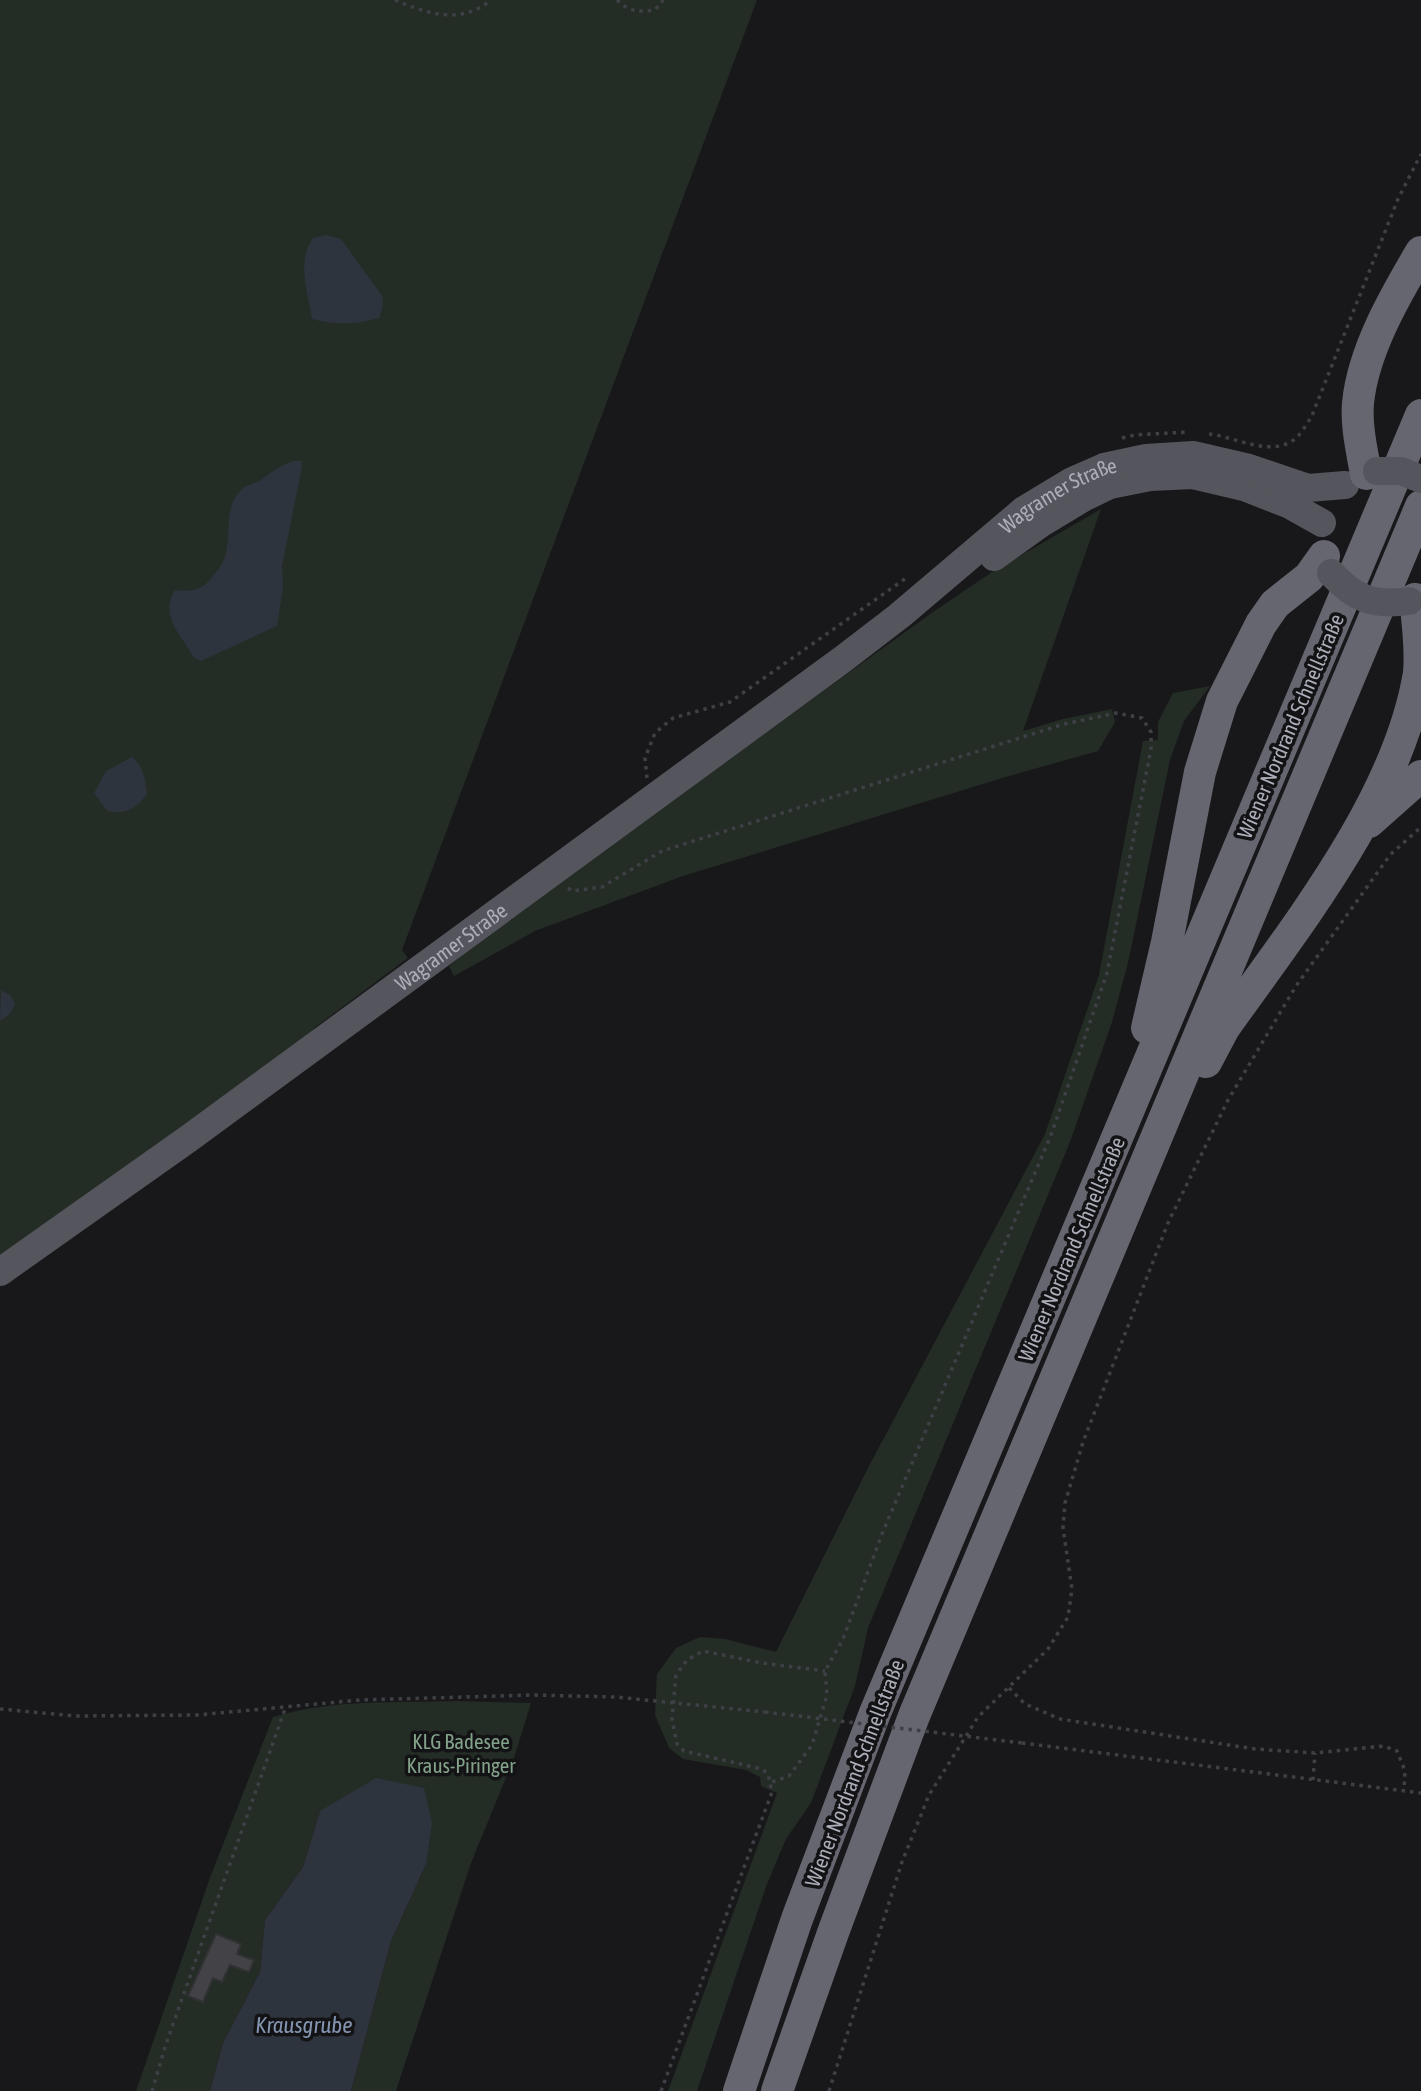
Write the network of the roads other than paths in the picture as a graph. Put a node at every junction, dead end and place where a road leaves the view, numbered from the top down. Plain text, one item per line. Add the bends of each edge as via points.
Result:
1 (1421, 252) edge
2 (1421, 415) edge
3 (1363, 477) junction
4 (1247, 478) junction
5 (1421, 479) edge
6 (1421, 506) edge
7 (1322, 523) junction
8 (1328, 564) junction
9 (1415, 598) edge
10 (1421, 776) edge
11 (1360, 830) junction
12 (1135, 1098) junction
13 (1169, 1105) junction
14 (0, 1272) edge
15 (739, 2091) edge
16 (777, 2091) edge

1 - 3 highway via 1397,293 1363,378 1358,404
2 - 12 highway, Wiener Nordrand Schnellstraße
3 - 4 main road via 1308,488
3 - 5 main road, bridge via 1401,471
3 - 7 main road via 1330,503
4 - 7 main road
4 - 14 main road, Wagramer Straße via 1193,455 1146,458 1104,467 1024,510 899,615 188,1139
6 - 13 highway, Wiener Nordrand Schnellstraße
7 - 8 main road
8 - 9 main road, bridge via 1347,590 1367,601 1391,604
8 - 12 highway via 1275,604 1222,701 1200,772 1151,1016 1139,1050
9 - 11 highway via 1419,671 1413,702
10 - 11 highway
11 - 13 highway via 1224,1028 1197,1079
12 - 15 highway, Wiener Nordrand Schnellstraße via 874,1713
13 - 16 highway, Wiener Nordrand Schnellstraße via 914,1716

